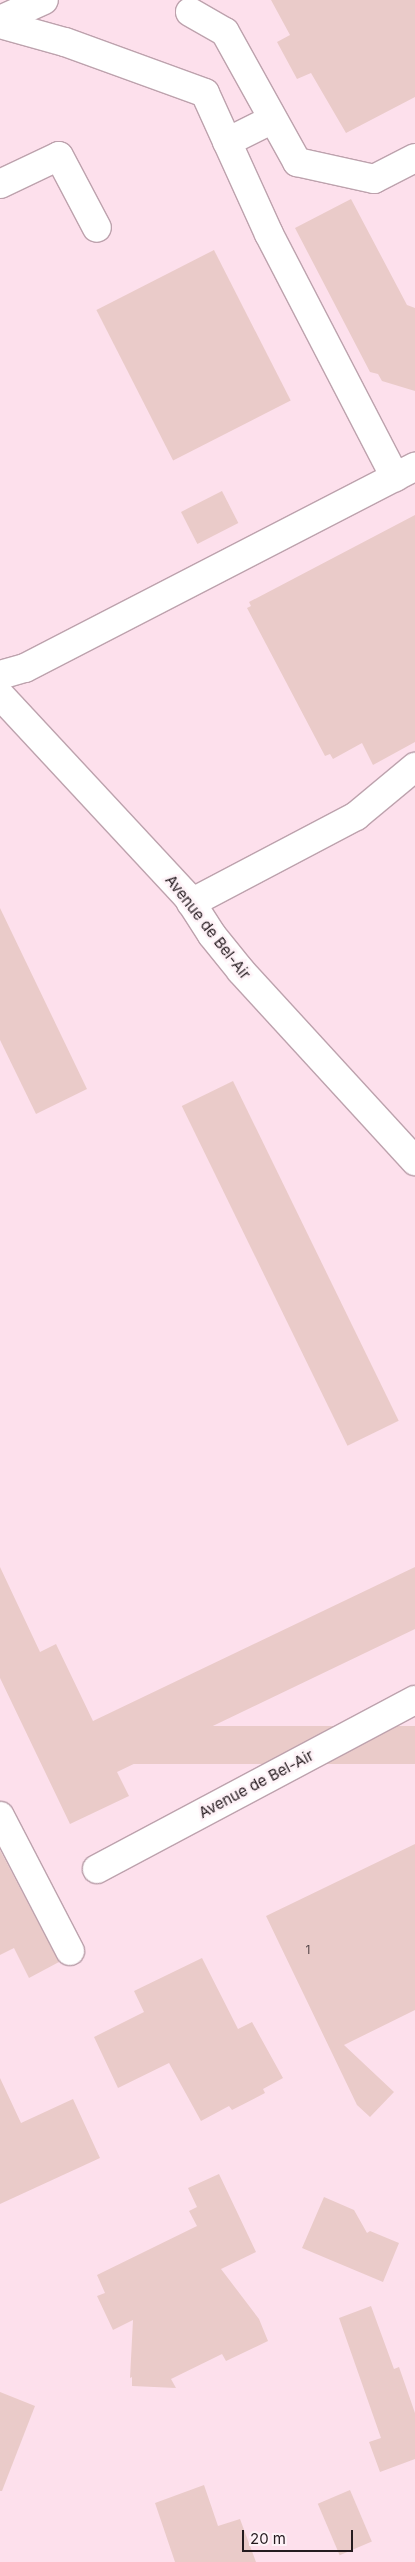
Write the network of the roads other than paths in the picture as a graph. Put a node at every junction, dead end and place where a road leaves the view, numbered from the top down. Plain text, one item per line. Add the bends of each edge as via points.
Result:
1 (44, 0) edge
2 (190, 12) dead end
3 (9, 14) edge
4 (273, 119) junction
5 (227, 142) junction
6 (415, 158) edge
7 (0, 184) edge
8 (97, 228) dead end
9 (405, 472) edge
10 (0, 675) edge
11 (0, 695) edge
12 (415, 767) edge
13 (191, 903) junction
14 (415, 1161) edge
15 (415, 1700) edge
16 (0, 1816) edge
17 (97, 1869) dead end
18 (70, 1951) dead end

1 - 3 street
2 - 4 street via 225,32
3 - 5 street via 65,42 205,94
4 - 5 street
4 - 6 street via 297,162 374,179
5 - 9 street via 269,234
7 - 8 street via 59,156
9 - 10 street via 25,668
11 - 13 street, Avenue de Bel-Air
12 - 13 street via 356,816
13 - 14 street, Avenue de Bel-Air via 241,971
15 - 17 street, Avenue de Bel-Air
16 - 18 street

